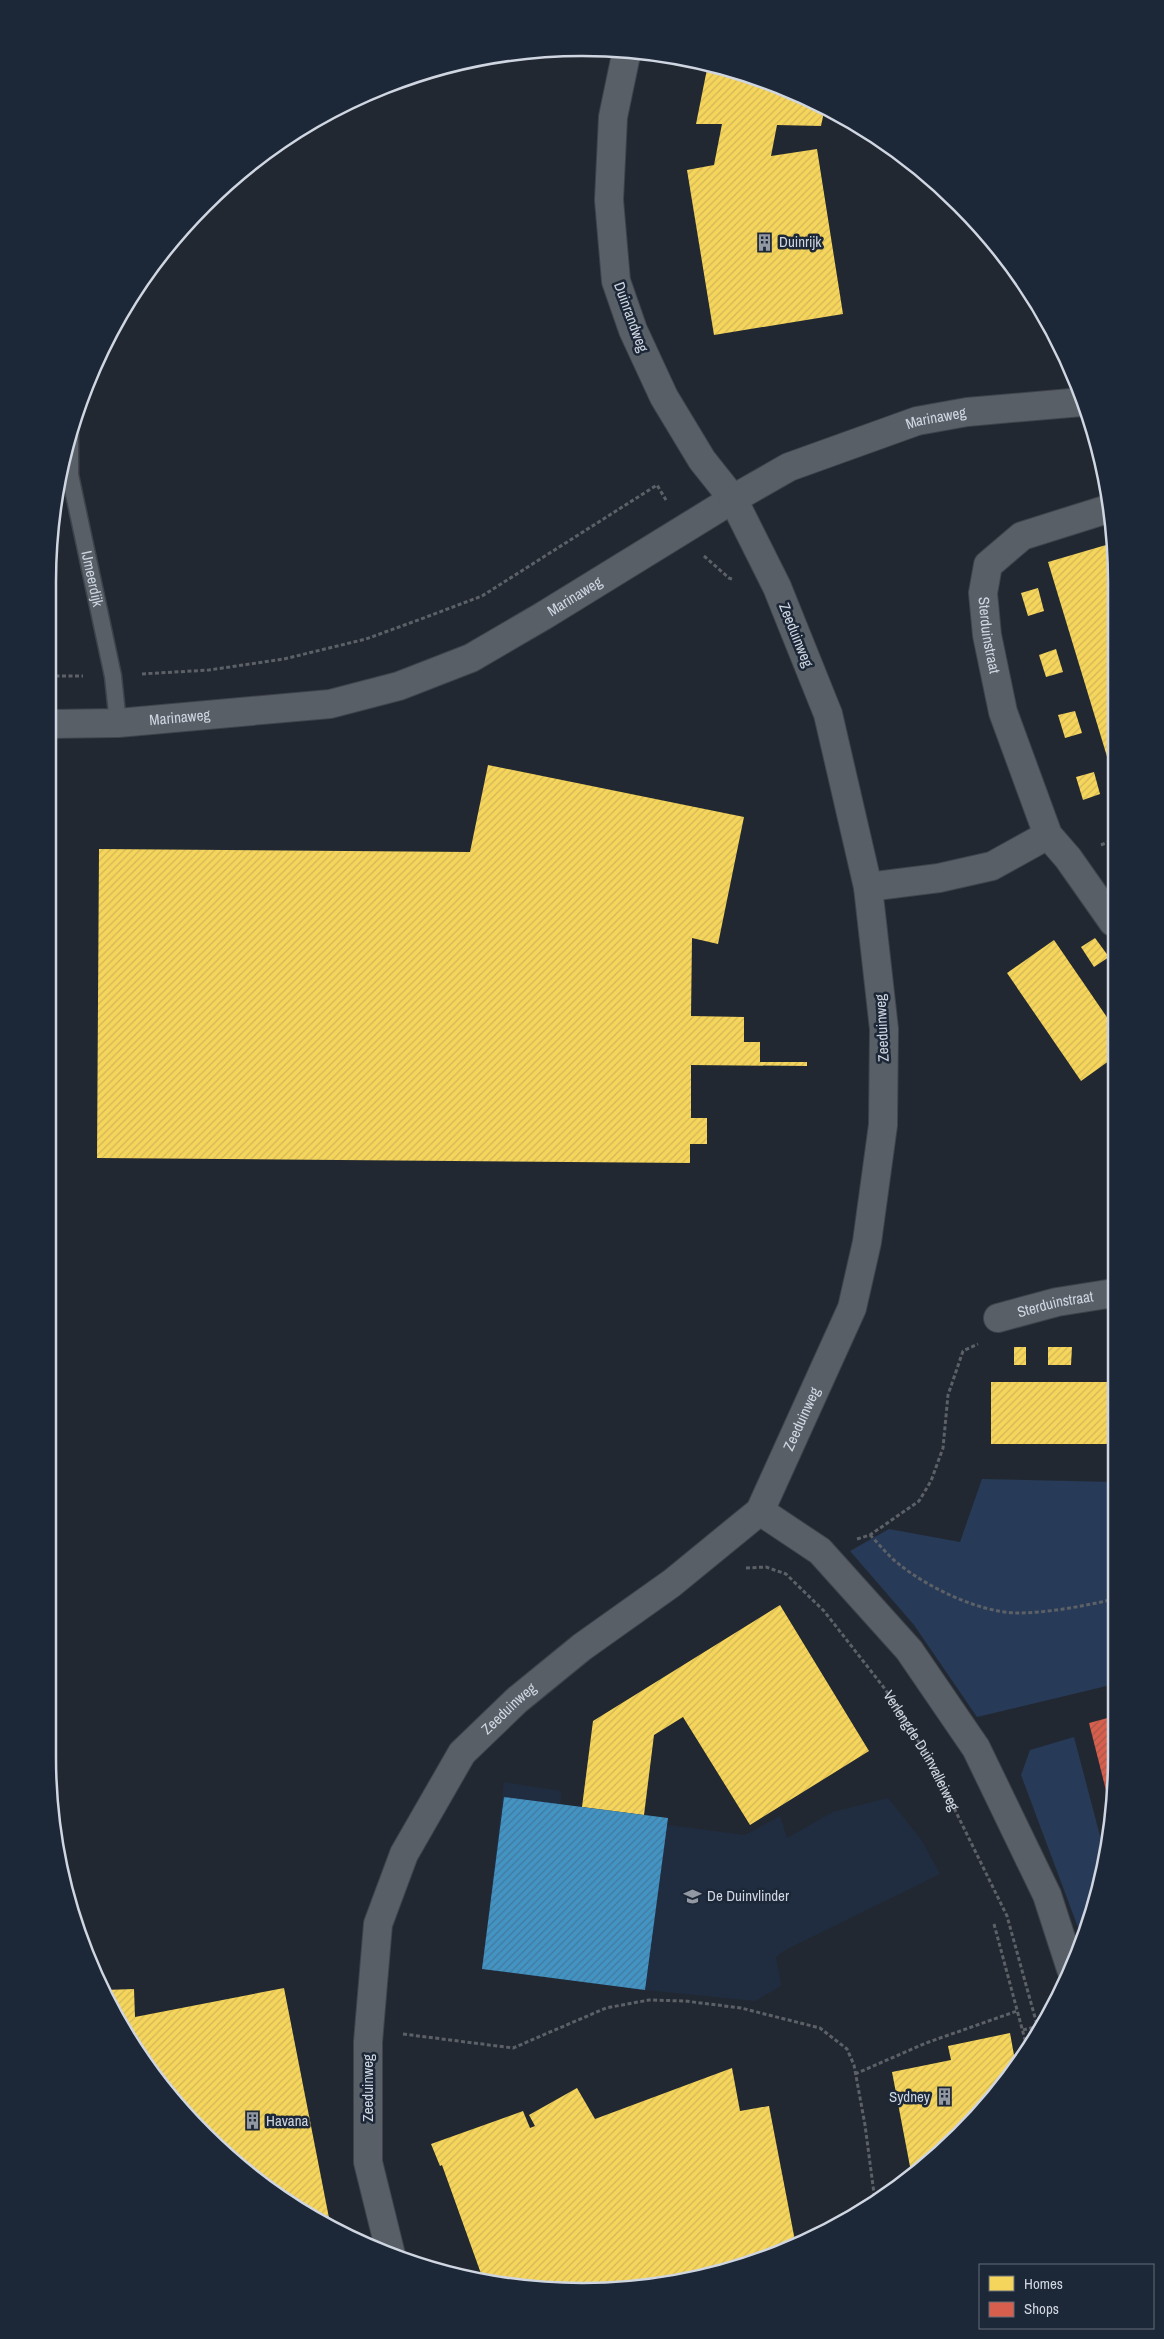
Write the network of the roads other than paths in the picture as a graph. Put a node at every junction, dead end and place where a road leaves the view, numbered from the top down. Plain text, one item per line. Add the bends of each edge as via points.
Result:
1 (625, 58) edge
2 (1076, 403) edge
3 (70, 462) edge
4 (733, 499) junction
5 (1103, 510) edge
6 (118, 723) junction
7 (56, 724) edge
8 (1048, 835) junction
9 (868, 888) junction
10 (1108, 915) edge
11 (1108, 1294) edge
12 (998, 1318) road end
13 (760, 1511) junction
14 (1068, 1959) edge
15 (388, 2246) edge

1 - 4 street, Duinrandweg via 613,117 610,191 616,281 633,330 664,397 702,460
2 - 4 street, Marinaweg via 967,412 916,421 788,467
3 - 6 lane, IJmeerdijk via 113,676
4 - 6 street, Marinaweg via 471,658 399,686 330,704
4 - 9 street, Zeeduinweg via 777,587 828,714
5 - 8 street, Sterduinstraat via 1022,536 988,564 983,592 987,635 1003,712
6 - 7 street, Marinaweg
8 - 9 street via 992,866
8 - 10 street, Sterduinstraat
9 - 13 street, Zeeduinweg via 884,1029 884,1125 867,1242 852,1308
11 - 12 street, Sterduinstraat via 1057,1302
13 - 14 street via 820,1551 909,1650 976,1748 1047,1895
13 - 15 street, Zeeduinweg via 672,1583 582,1647 517,1700 462,1753 404,1854 378,1924 370,2028 368,2162

